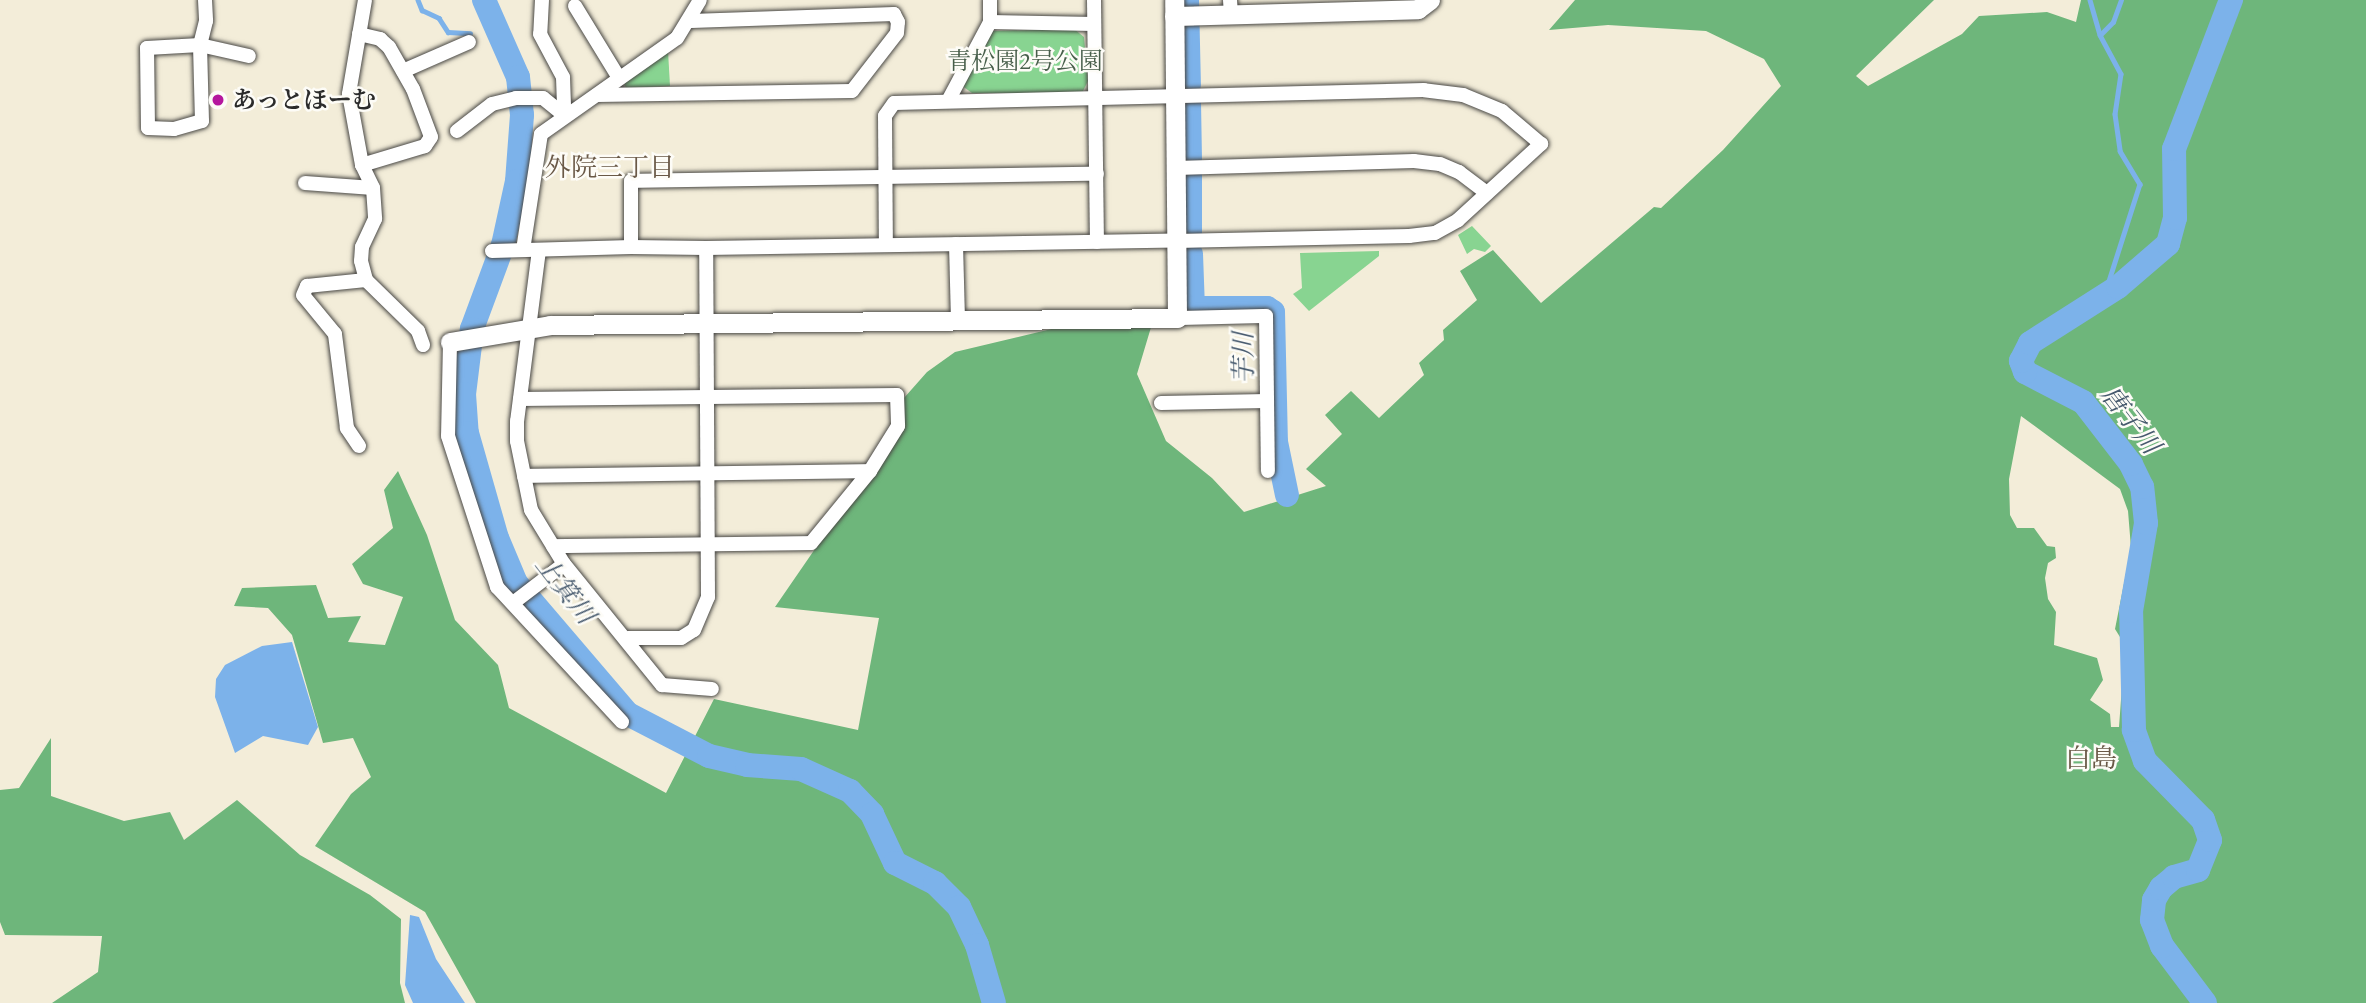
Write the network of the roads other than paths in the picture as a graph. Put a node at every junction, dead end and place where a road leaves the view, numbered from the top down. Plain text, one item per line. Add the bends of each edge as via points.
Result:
1 (205, 0) edge
2 (365, 0) edge
3 (542, 0) edge
4 (700, 0) edge
5 (990, 0) edge
6 (1094, 0) edge
7 (1430, 0) edge
8 (575, 6) dead end
9 (1231, 7) edge
10 (1181, 12) edge
11 (691, 21) junction
12 (990, 22) junction
13 (1094, 24) junction
14 (359, 34) junction
15 (469, 42) dead end
16 (200, 45) junction
17 (249, 57) dead end
18 (403, 71) junction
19 (620, 78) junction
20 (597, 95) junction
21 (1175, 98) junction
22 (1097, 100) junction
23 (948, 101) junction
24 (564, 115) junction
25 (457, 131) dead end
26 (362, 164) junction
27 (1176, 169) junction
28 (1097, 174) junction
29 (884, 176) junction
30 (305, 183) dead end
31 (373, 188) junction
32 (1487, 193) junction
33 (1176, 241) junction
34 (1097, 242) junction
35 (956, 244) junction
36 (886, 245) junction
37 (631, 247) junction
38 (706, 248) junction
39 (523, 250) junction
40 (539, 250) junction
41 (498, 251) dead end
42 (366, 280) junction
43 (1177, 318) junction
44 (958, 319) junction
45 (705, 323) junction
46 (530, 328) junction
47 (463, 340) joint
48 (424, 345) dead end
49 (705, 397) junction
50 (520, 399) junction
51 (1267, 401) junction
52 (1161, 403) dead end
53 (359, 446) dead end
54 (870, 471) junction
55 (1268, 471) dead end
56 (709, 474) junction
57 (524, 476) junction
58 (709, 545) junction
59 (553, 546) junction
60 (564, 564) junction
61 (516, 601) junction
62 (628, 638) junction
63 (712, 689) dead end
64 (622, 722) dead end

1 - 16 street
2 - 14 street
3 - 24 street via 540,34 563,77
4 - 11 street
5 - 12 street
6 - 13 street
7 - 9 street via 1418,9
8 - 19 street
9 - 10 street
10 - 21 street
11 - 19 street via 677,38
11 - 20 street via 894,14 898,22 897,33 852,91
12 - 13 street
12 - 23 street
13 - 22 street
14 - 18 street via 383,40
14 - 26 street via 349,94
15 - 18 street
16 - 16 street via 202,121 173,129 148,128 147,48
16 - 17 street
18 - 26 street via 431,141
19 - 20 street
20 - 24 street
21 - 22 street
21 - 27 street
21 - 32 street via 1424,90 1462,95 1502,111 1541,144
22 - 23 street
22 - 28 street
23 - 29 street via 889,106
24 - 25 street via 543,97 522,97 492,104
24 - 39 street via 540,136
26 - 31 street
27 - 32 street via 1440,164
27 - 33 street
28 - 29 street
28 - 34 street
29 - 36 street
29 - 37 street via 631,181
30 - 31 street
31 - 42 street via 375,219 362,247
32 - 33 street via 1435,233
33 - 34 street
33 - 43 street
34 - 35 street
35 - 36 street
35 - 44 street
36 - 38 street
37 - 38 street
37 - 40 street
38 - 45 street
39 - 40 street
39 - 41 street
40 - 46 street
42 - 48 street via 418,331
42 - 53 street via 307,286 303,295 335,334 347,428
43 - 44 street
43 - 51 street via 1266,316
44 - 45 street
45 - 46 street
45 - 49 street
46 - 47 street
46 - 50 street
47 - 61 street via 448,436 493,576
49 - 50 street
49 - 54 street via 897,396 898,426
49 - 56 street
50 - 57 street via 517,441
51 - 52 street
51 - 55 street
54 - 56 street
54 - 58 street via 811,543
56 - 57 street
56 - 58 street
57 - 59 street via 531,510
58 - 59 street
58 - 62 street via 708,597 694,630 681,638
59 - 60 street
60 - 61 street
60 - 62 street
61 - 64 street
62 - 63 street via 662,685

